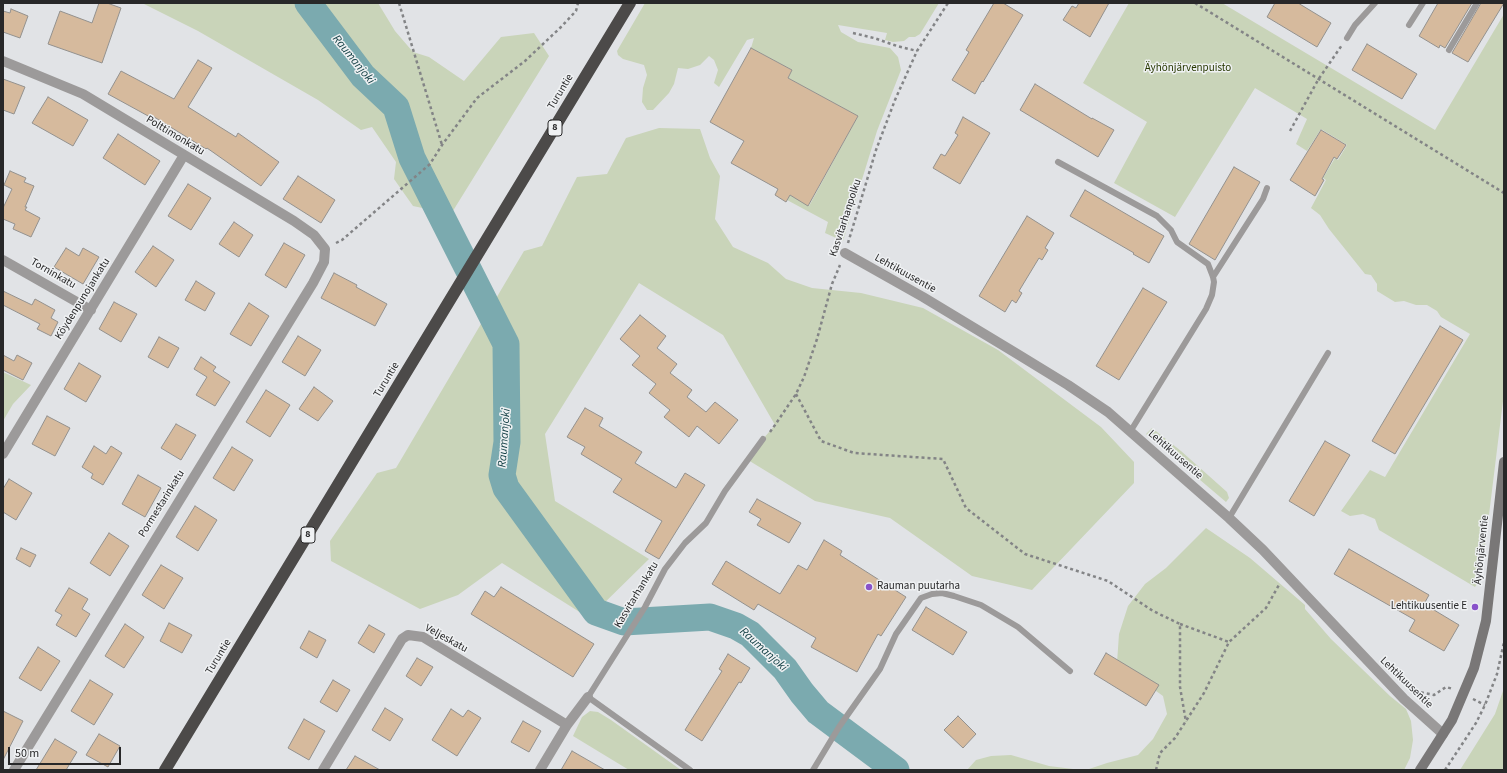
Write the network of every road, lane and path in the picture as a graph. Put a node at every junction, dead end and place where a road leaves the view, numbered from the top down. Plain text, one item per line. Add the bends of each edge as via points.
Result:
1 (398, 3) edge
2 (578, 3) edge
3 (630, 3) edge
4 (948, 3) edge
5 (1195, 3) edge
6 (1375, 3) edge
7 (1423, 3) edge
8 (1477, 3) edge
9 (1409, 25) dead end
10 (853, 33) dead end
11 (1347, 38) joint
12 (1449, 50) dead end
13 (917, 51) junction
14 (3, 61) edge
15 (1318, 80) junction
16 (1290, 131) dead end
17 (442, 145) junction
18 (184, 155) junction
19 (1058, 162) dead end
20 (1267, 188) dead end
21 (1504, 194) edge
22 (325, 249) junction
23 (845, 253) junction
24 (3, 260) edge
25 (1213, 277) junction
26 (91, 310) junction
27 (1328, 353) dead end
28 (796, 394) junction
29 (1130, 432) junction
30 (763, 439) joint
31 (3, 454) edge
32 (1504, 462) edge
33 (1229, 518) junction
34 (1285, 574) junction
35 (1180, 624) junction
36 (1229, 642) junction
37 (1504, 642) edge
38 (1070, 671) dead end
39 (588, 697) junction
40 (1186, 722) junction
41 (567, 725) junction
42 (1443, 734) junction
43 (14, 770) edge
44 (165, 770) edge
45 (323, 770) edge
46 (540, 770) edge
47 (690, 770) edge
48 (813, 770) edge
49 (1156, 770) edge
50 (1420, 770) edge
51 (1445, 770) edge

1 - 17 path
2 - 17 path via 576,11 556,32 525,61 477,98
3 - 44 highway, Turuntie / 8
4 - 13 path, Kasvitarhanpolku
5 - 15 path
6 - 11 lane
7 - 9 lane
8 - 12 lane
10 - 13 path
11 - 15 path
13 - 23 path, Kasvitarhanpolku via 894,100 876,150
14 - 18 street, Polttimonkatu via 83,94
15 - 16 path
15 - 21 path
17 - 22 path via 430,164 407,185 342,240
18 - 22 street, Polttimonkatu via 294,221 314,235
18 - 26 street, Köydenpunojankatu
19 - 25 lane via 1157,216 1177,242 1208,264
20 - 25 lane via 1263,199
22 - 43 street, Pormestarinkatu via 324,262 313,283
23 - 28 path, Kasvitarhanpolku via 832,284 817,339
23 - 29 street, Lehtikuusentie via 1068,385 1108,412
24 - 26 street, Torninkatu
25 - 29 lane via 1212,296 1206,309
26 - 31 street, Köydenpunojankatu
27 - 33 lane
28 - 30 path, Kasvitarhanpolku via 776,426
28 - 35 path via 821,441 854,453 943,459 966,508 1025,554 1108,581 1153,611
29 - 33 street, Lehtikuusentie
30 - 39 lane, Kasvitarhankatu via 706,522 665,568 645,606
32 - 42 main road, Äyhönjärventie via 1486,621 1474,668 1452,720
33 - 34 street, Lehtikuusentie
34 - 36 path via 1266,608
34 - 42 street, Lehtikuusentie via 1404,699
35 - 36 path
35 - 40 path via 1180,687
36 - 40 path via 1204,693
37 - 51 path via 1497,674 1485,705
38 - 48 lane via 1018,627 981,606 942,593 921,598 896,634 880,669 839,727
39 - 41 street, Kasvitarhankatu
39 - 47 lane
40 - 49 path via 1160,753
41 - 45 street, Veljeskatu via 423,637 408,635 402,639
41 - 46 street, Kasvitarhankatu
42 - 50 main road, Äyhönjärventie

